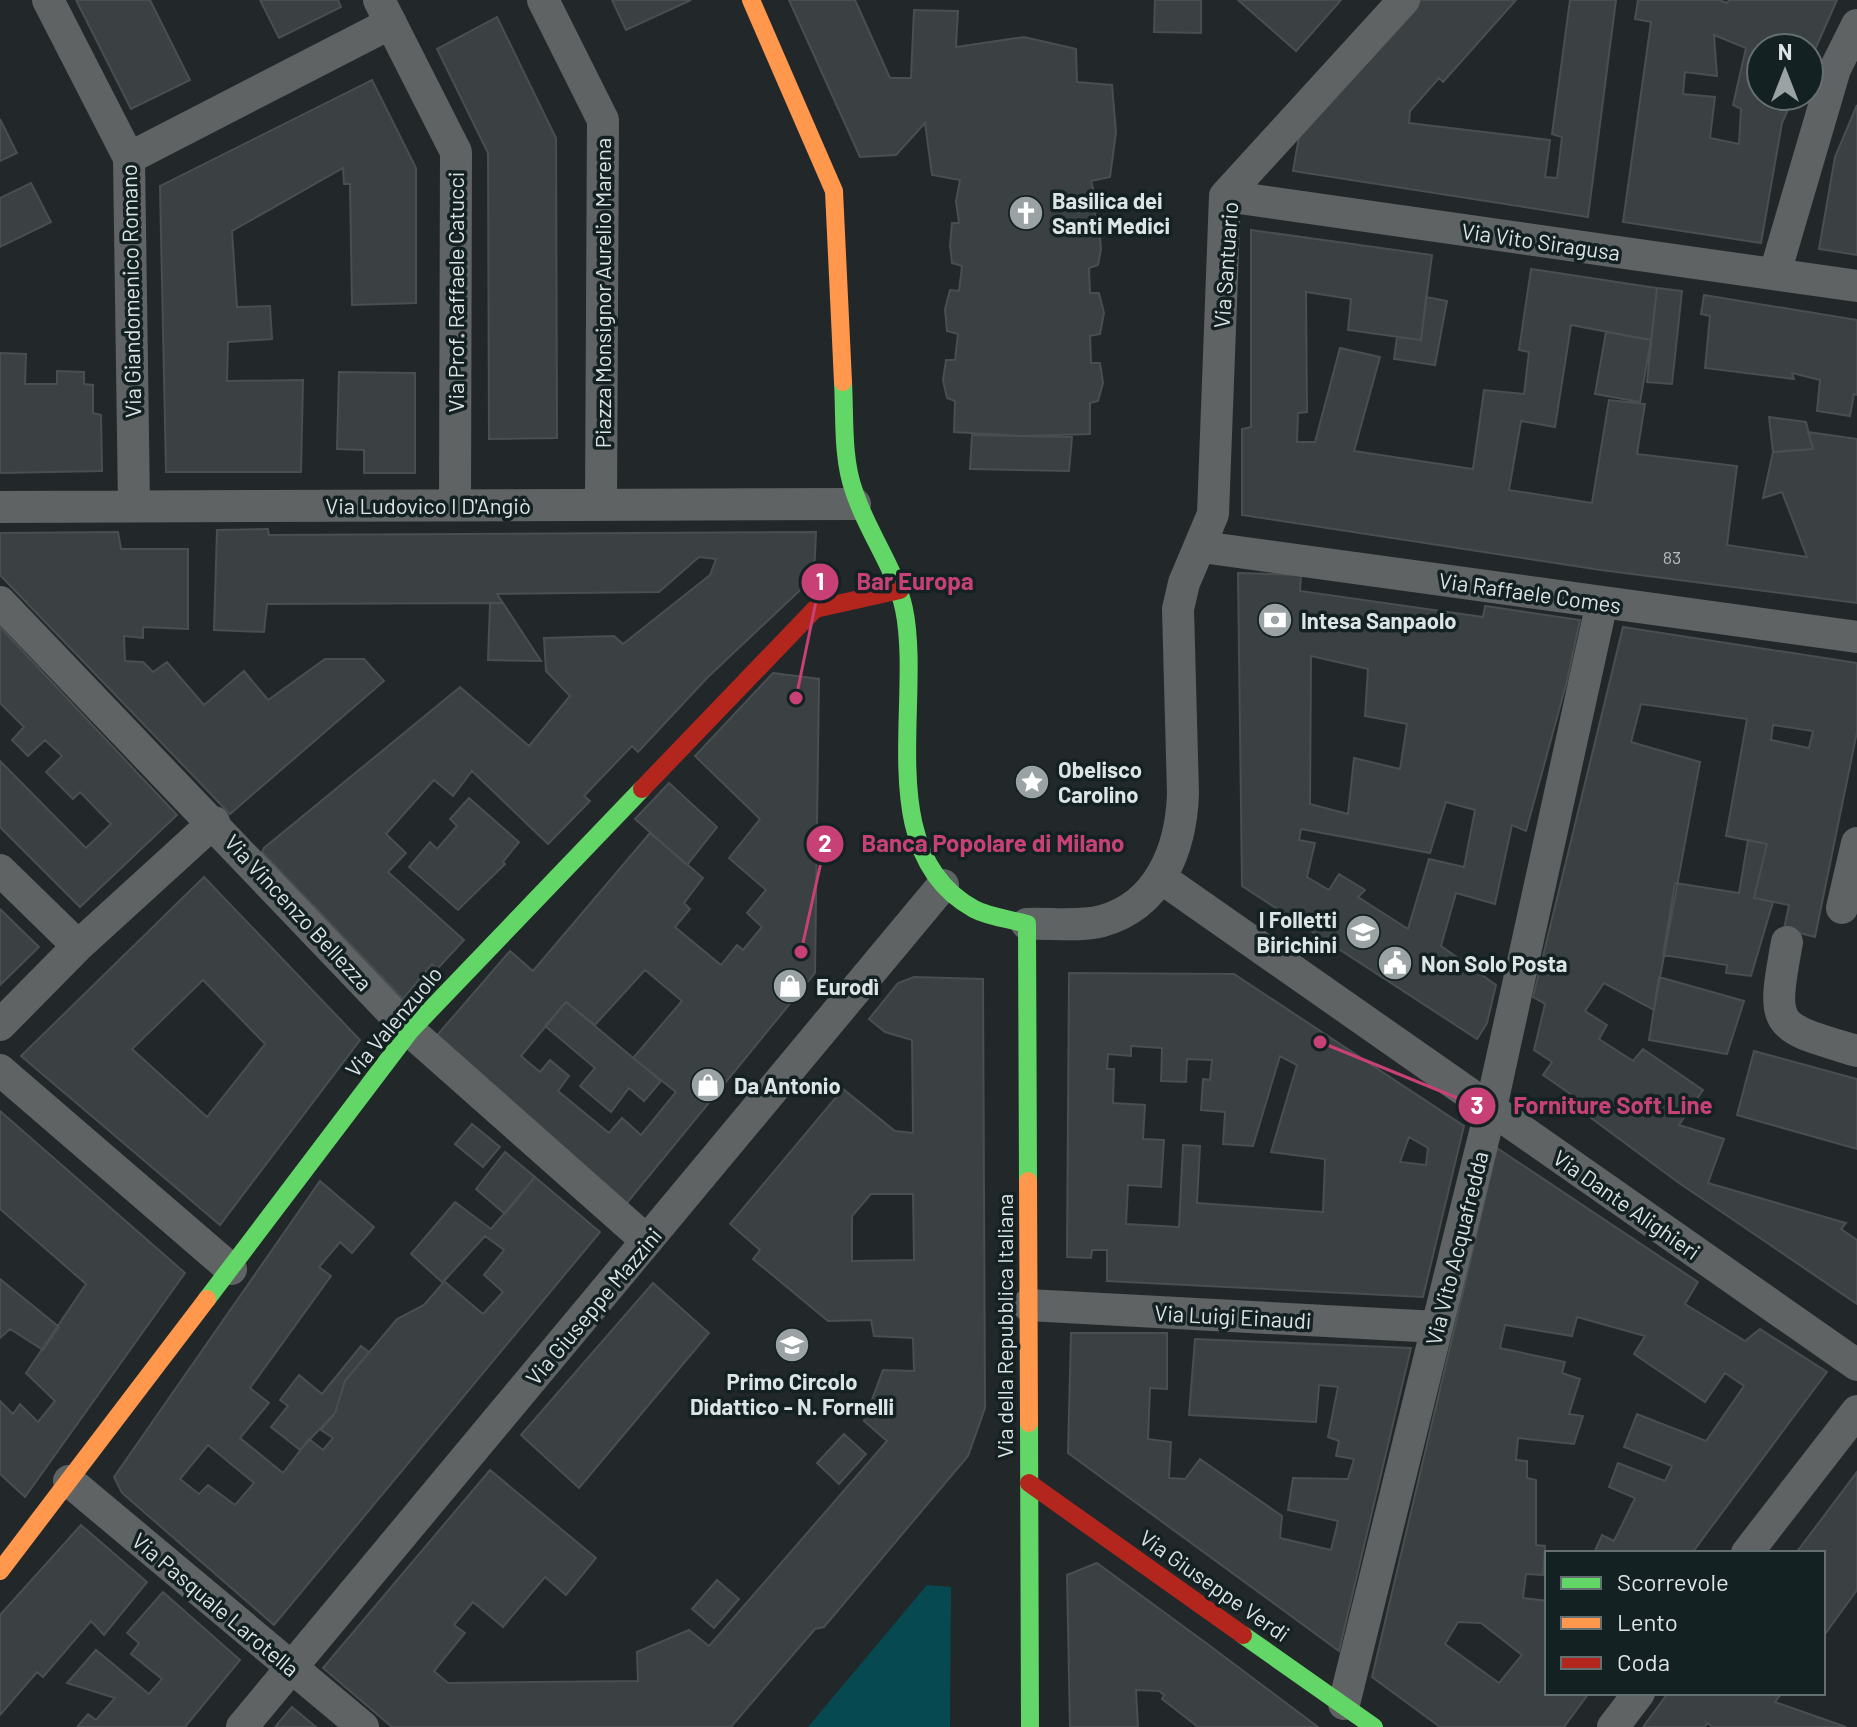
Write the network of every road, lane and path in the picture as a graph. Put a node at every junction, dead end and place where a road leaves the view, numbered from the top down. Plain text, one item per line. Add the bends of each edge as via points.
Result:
1 (48, 0) edge
2 (543, 0) edge
3 (751, 0) edge
4 (1404, 0) edge
5 (385, 11) edge
6 (1857, 25) edge
7 (129, 158) junction
8 (1225, 196) junction
9 (1775, 273) junction
10 (1857, 286) edge
11 (601, 504) junction
12 (855, 504) junction
13 (134, 505) junction
14 (455, 505) junction
15 (0, 507) edge
16 (1202, 547) junction
17 (900, 590) junction
18 (0, 602) edge
19 (1602, 602) junction
20 (1857, 637) edge
21 (214, 822) junction
22 (1857, 843) edge
23 (0, 870) edge
24 (1161, 878) junction
25 (943, 885) junction
26 (1842, 908) dead end
27 (1027, 924) junction
28 (1787, 942) dead end
29 (78, 946) junction
30 (0, 1025) edge
31 (410, 1031) junction
32 (1857, 1051) edge
33 (0, 1070) edge
34 (1491, 1108) junction
35 (647, 1241) junction
36 (231, 1269) junction
37 (1028, 1305) junction
38 (1437, 1327) junction
39 (1857, 1365) edge
40 (1857, 1411) edge
41 (69, 1481) junction
42 (1029, 1483) junction
43 (1749, 1551) edge
44 (5, 1553) edge
45 (293, 1667) junction
46 (1637, 1695) edge
47 (1344, 1704) junction
48 (242, 1727) edge
49 (363, 1727) edge
50 (1030, 1727) edge
51 (1374, 1727) edge
52 (1613, 1727) edge

1 - 7 street, Via Giandomenico Romano
2 - 11 street, Piazza Monsignor Aurelio Marena via 603,120
3 - 12 street via 834,191 848,473
4 - 8 street, Via Santuario
5 - 7 street
5 - 14 street, Via Prof. Raffaele Catucci via 456,152
6 - 9 street via 1835,69
7 - 13 street, Via Giandomenico Romano
8 - 9 street, Via Vito Siragusa
8 - 16 street, Via Santuario via 1213,514
9 - 10 street, Via Vito Siragusa
11 - 12 street, Via Ludovico I D'Angiò
11 - 14 street, Via Ludovico I D'Angiò
12 - 17 street
13 - 14 street, Via Ludovico I D'Angiò
13 - 15 street, Via Ludovico I D'Angiò
16 - 19 street, Via Raffaele Comes
16 - 24 street, Via Santuario via 1178,609 1182,823
17 - 25 street via 907,626 910,817 913,836
17 - 31 street, Via Valenzuolo via 815,609
18 - 21 street, Via Vincenzo Bellezza
19 - 20 street, Via Raffaele Comes
19 - 34 street, Via Vito Acquafredda
21 - 29 street
21 - 31 street, Via Vincenzo Bellezza
22 - 26 street
23 - 29 street
24 - 27 street via 1128,912 1099,922
24 - 34 street, Via Dante Alighieri
25 - 27 street via 987,917
25 - 35 street, Via Giuseppe Mazzini
27 - 37 street, Via della Repubblica Italiana
28 - 32 street via 1776,1003 1781,1017 1810,1037
29 - 30 street
31 - 35 street, Via Vincenzo Bellezza
31 - 36 street, Via Valenzuolo
33 - 36 street
34 - 38 street, Via Vito Acquafredda
34 - 39 street, Via Dante Alighieri
35 - 45 street, Via Giuseppe Mazzini
36 - 41 street, Via Valenzuolo
37 - 38 street, Via Luigi Einaudi
37 - 42 street, Via della Repubblica Italiana
38 - 47 street, Via Vito Acquafredda
40 - 43 street
41 - 44 street, Via Valenzuolo
41 - 45 street, Via Pasquale Larotella
42 - 47 street, Via Giuseppe Verdi
42 - 50 street, Via della Repubblica Italiana
45 - 48 street, Via Giuseppe Mazzini
45 - 49 street, Via Pasquale Larotella
46 - 52 street
47 - 51 street, Via Giuseppe Verdi

